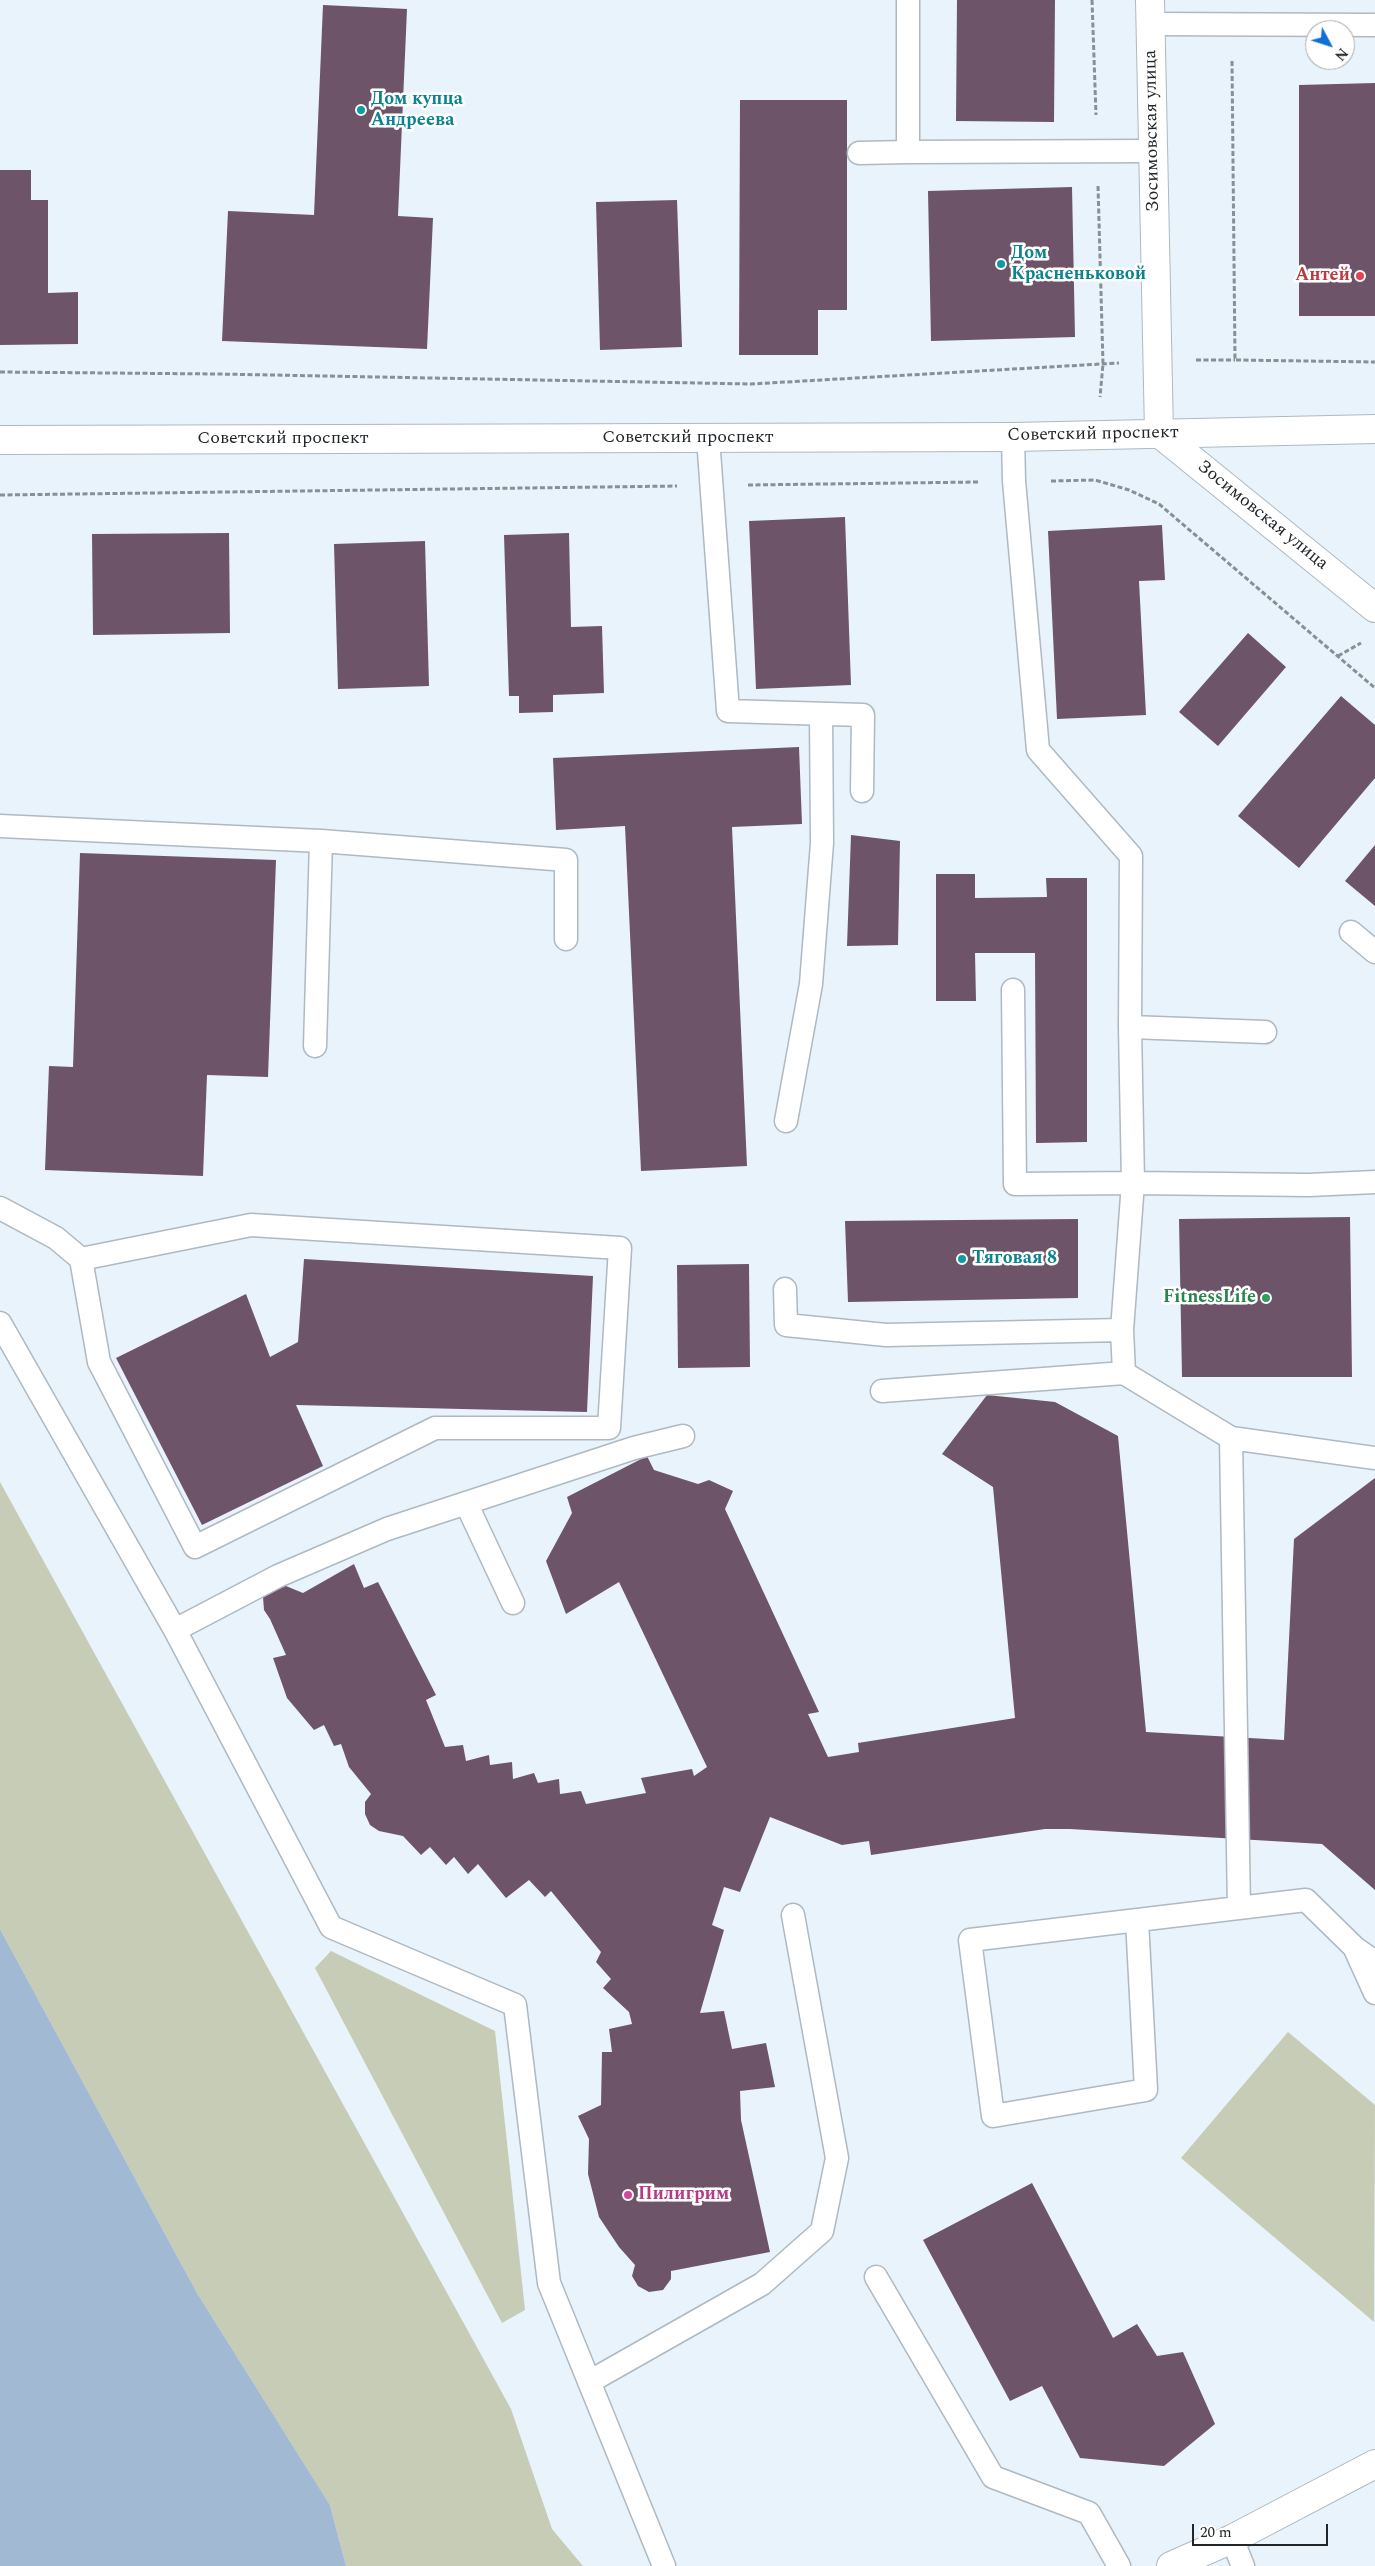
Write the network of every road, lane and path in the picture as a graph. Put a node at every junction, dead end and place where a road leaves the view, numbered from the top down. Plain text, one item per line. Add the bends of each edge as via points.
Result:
1 (908, 0) edge
2 (1092, 0) edge
3 (1150, 12) edge
4 (1232, 24) junction
5 (1375, 25) edge
6 (1097, 151) junction
7 (1152, 151) junction
8 (908, 152) junction
9 (859, 153) dead end
10 (1235, 360) junction
11 (1158, 361) junction
12 (1375, 362) edge
13 (1103, 364) junction
14 (0, 372) edge
15 (1375, 429) edge
16 (1159, 433) junction
17 (1096, 436) junction
18 (1013, 437) junction
19 (708, 438) junction
20 (0, 440) edge
21 (1095, 480) dead end
22 (1375, 608) edge
23 (1368, 639) dead end
24 (1338, 656) dead end
25 (821, 714) junction
26 (862, 791) dead end
27 (0, 826) edge
28 (321, 841) junction
29 (1351, 932) dead end
30 (566, 939) dead end
31 (1375, 952) edge
32 (1014, 990) dead end
33 (1130, 1026) junction
34 (1265, 1032) dead end
35 (315, 1046) dead end
36 (786, 1121) dead end
37 (1375, 1182) edge
38 (1133, 1183) junction
39 (0, 1208) edge
40 (81, 1258) junction
41 (785, 1289) dead end
42 (0, 1323) edge
43 (1122, 1330) junction
44 (1124, 1373) junction
45 (882, 1391) dead end
46 (683, 1436) dead end
47 (1231, 1438) junction
48 (1375, 1458) edge
49 (466, 1503) junction
50 (513, 1603) dead end
51 (175, 1630) junction
52 (1239, 1908) junction
53 (793, 1915) dead end
54 (1137, 1920) junction
55 (1355, 1948) junction
56 (1375, 1962) edge
57 (1375, 1993) edge
58 (876, 2276) dead end
59 (589, 2382) junction
60 (1375, 2464) edge
61 (1232, 2539) junction
62 (664, 2566) edge
63 (1120, 2566) edge
64 (1171, 2566) edge
65 (1243, 2566) edge

1 - 8 lane
2 - 6 path
3 - 4 lane
3 - 7 street, Зосимовская улица
4 - 5 lane
4 - 10 path
6 - 7 lane
6 - 8 lane
6 - 13 path
7 - 11 street, Зосимовская улица
8 - 9 lane
10 - 11 path
10 - 12 path
11 - 13 path
11 - 16 street, Зосимовская улица
13 - 14 path via 751,384
13 - 17 path
15 - 16 street, Советский проспект
16 - 17 street, Советский проспект
16 - 22 street, Зосимовская улица
17 - 18 street, Советский проспект
17 - 21 path
18 - 19 street, Советский проспект
18 - 33 lane via 1014,481 1038,750 1131,856
19 - 20 street, Советский проспект
19 - 25 lane via 728,711
23 - 24 path
25 - 26 lane via 863,715
25 - 36 lane via 822,843 811,984
27 - 28 lane
28 - 30 lane via 566,860
28 - 35 lane
29 - 31 lane
32 - 38 lane via 1015,1184
33 - 34 lane
33 - 38 lane
37 - 38 lane via 1310,1185
38 - 43 lane
39 - 40 lane via 56,1238
40 - 40 lane via 99,1362 195,1547 434,1428 609,1428 620,1248 251,1225
41 - 43 lane via 786,1325 886,1335
42 - 51 lane
43 - 44 lane
44 - 45 lane
44 - 47 lane
46 - 49 lane via 634,1448
47 - 48 lane
47 - 52 lane
49 - 50 lane
49 - 51 lane via 388,1529 287,1572
51 - 59 lane via 331,1928 516,2005 548,2284
52 - 54 lane
52 - 55 lane via 1306,1900
53 - 59 lane via 837,2158 822,2231 762,2284
54 - 54 lane via 970,1940 993,2116 1146,2090
55 - 56 lane
55 - 57 lane
58 - 63 lane via 993,2477 1089,2513
59 - 62 lane
60 - 61 street
61 - 64 street
61 - 65 lane

